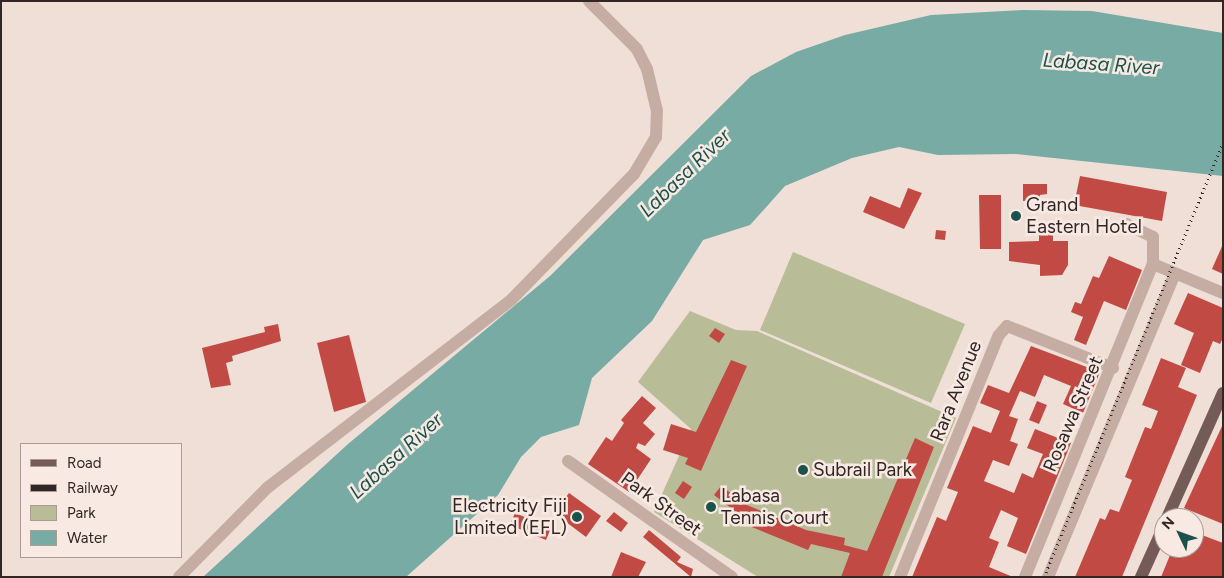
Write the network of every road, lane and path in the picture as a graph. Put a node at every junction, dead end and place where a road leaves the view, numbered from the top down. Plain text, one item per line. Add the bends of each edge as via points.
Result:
1 (589, 1) edge
2 (1126, 224) dead end
3 (1153, 264) junction
4 (1175, 273) junction
5 (1223, 293) edge
6 (1113, 368) junction
7 (1223, 393) edge
8 (568, 462) dead end
9 (1171, 508) edge
10 (1154, 548) edge
11 (179, 577) edge
12 (732, 577) edge
13 (900, 577) edge
14 (1025, 577) edge
15 (1048, 577) edge
16 (1141, 577) edge

1 - 11 street via 638,49 647,69 657,111 656,137 634,174 512,300 267,488
2 - 3 street via 1153,237
3 - 4 street
3 - 6 street, Rosawa Street
4 - 5 street
4 - 15 street
6 - 13 street, Rara Avenue via 1008,326 999,335
6 - 14 street, Rosawa Street
7 - 9 main road
8 - 12 street, Park Street
10 - 16 main road

